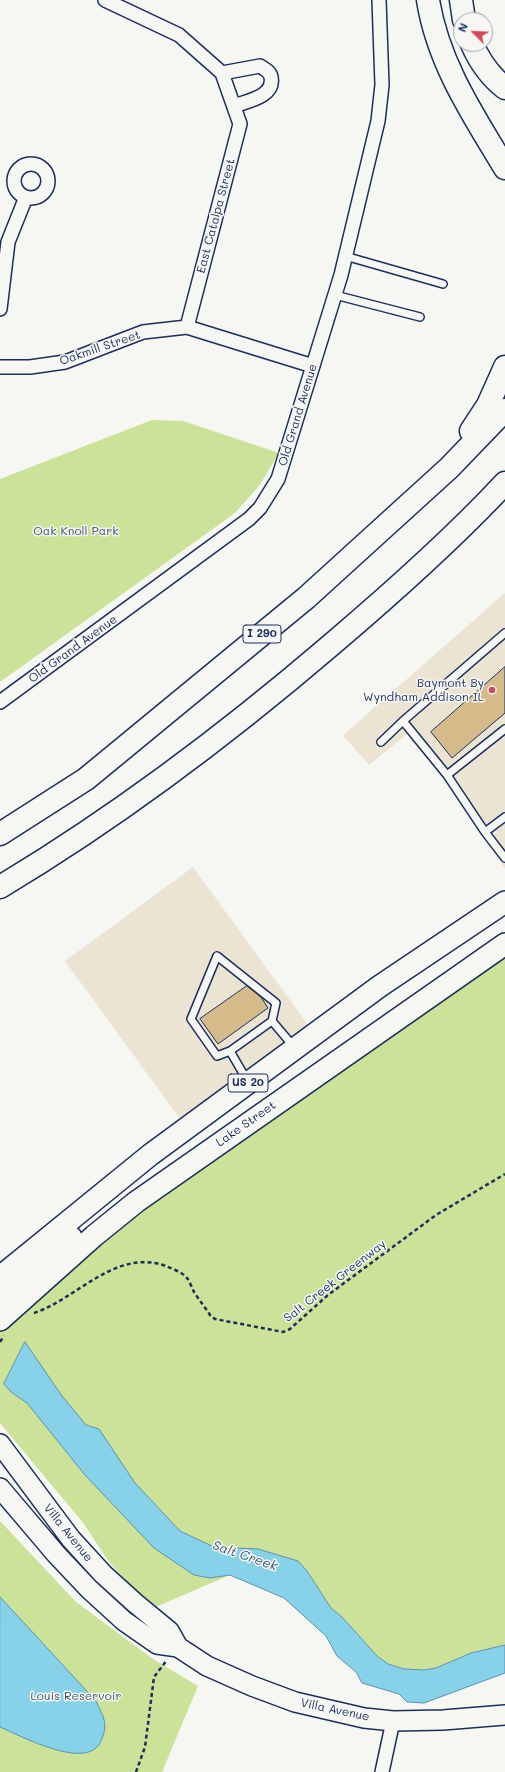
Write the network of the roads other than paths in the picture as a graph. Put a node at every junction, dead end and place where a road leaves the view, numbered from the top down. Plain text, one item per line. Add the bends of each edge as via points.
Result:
1 (105, 0) edge
2 (379, 0) edge
3 (428, 0) edge
4 (461, 0) edge
5 (463, 12) edge
6 (475, 52) edge
7 (222, 73) junction
8 (505, 88) edge
9 (234, 106) junction
10 (505, 168) edge
11 (26, 197) dead end
12 (345, 256) junction
13 (443, 284) dead end
14 (335, 295) junction
15 (0, 309) edge
16 (420, 317) dead end
17 (187, 327) junction
18 (313, 366) junction
19 (0, 367) edge
20 (505, 367) edge
21 (505, 410) edge
22 (439, 478) junction
23 (505, 483) edge
24 (505, 496) edge
25 (472, 518) junction
26 (505, 633) edge
27 (0, 702) edge
28 (403, 721) junction
29 (505, 728) edge
30 (381, 742) dead end
31 (447, 775) junction
32 (505, 817) edge
33 (485, 832) junction
34 (0, 834) edge
35 (505, 858) edge
36 (0, 887) edge
37 (505, 902) edge
38 (505, 944) edge
39 (272, 1021) junction
40 (295, 1049) junction
41 (230, 1051) junction
42 (313, 1077) junction
43 (249, 1083) junction
44 (150, 1155) junction
45 (0, 1278) edge
46 (0, 1300) edge
47 (0, 1320) edge
48 (0, 1444) edge
49 (0, 1488) edge
50 (178, 1647) junction
51 (505, 1715) edge
52 (393, 1720) junction
53 (382, 1772) edge

1 - 7 street via 179,35
2 - 12 street, Old Grand Avenue via 382,86 378,121
3 - 10 highway via 440,50 452,79
4 - 5 highway
6 - 8 highway via 497,82
7 - 9 street, East Catalpa Street
7 - 9 street via 260,66 271,75 272,84 268,91
9 - 17 street, East Catalpa Street via 240,124
11 - 15 street via 8,242
12 - 13 lane
12 - 14 street, Old Grand Avenue
14 - 16 lane
14 - 18 street, Old Grand Avenue
17 - 18 street, Oakmill Street
17 - 19 street, Oakmill Street via 143,332 65,362 30,367
18 - 27 street, Old Grand Avenue via 283,467 260,508 249,519
20 - 22 highway via 488,405
21 - 22 highway, I 290
22 - 34 highway, I 290 via 306,598 86,779
23 - 25 highway
24 - 25 highway
25 - 36 highway via 370,612 292,679 199,752 127,805
26 - 28 lane
28 - 30 lane
28 - 31 lane
29 - 31 lane
31 - 33 lane
32 - 33 lane
33 - 35 lane
37 - 40 main road, US 20 via 380,986
38 - 42 main road, Lake Street / US 20
39 - 40 lane
39 - 41 lane
39 - 41 lane via 276,1003 217,956 191,1019 217,1056
40 - 42 main road
40 - 43 main road, US 20
41 - 43 lane
42 - 47 main road, Lake Street / US 20 via 136,1202
43 - 44 main road, US 20
44 - 45 main road, US 20
44 - 46 main road via 128,1187
48 - 50 main road, Villa Avenue via 71,1539 103,1574 169,1631
49 - 50 main road, Villa Avenue via 56,1554 124,1622 157,1644
50 - 52 main road, Villa Avenue via 208,1666 295,1702 342,1714
51 - 52 main road, Villa Avenue via 443,1720
52 - 53 street

